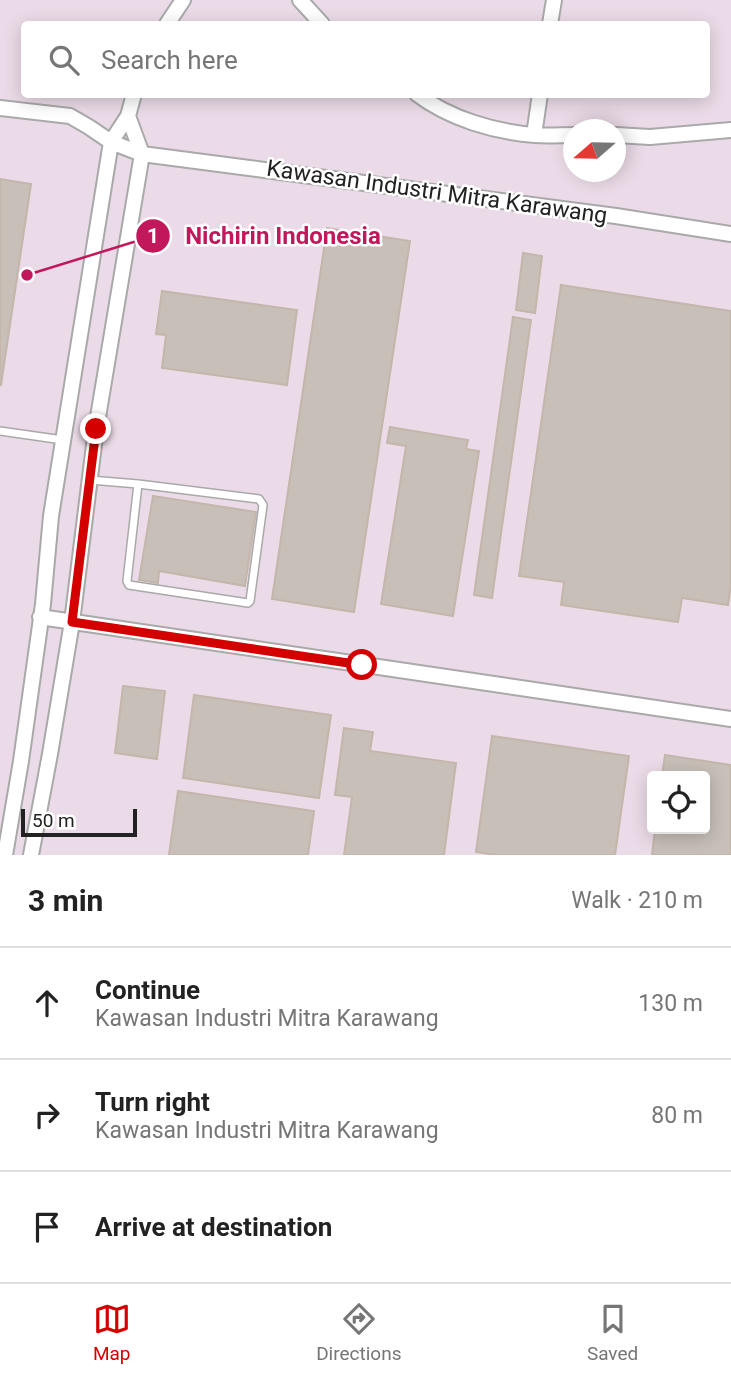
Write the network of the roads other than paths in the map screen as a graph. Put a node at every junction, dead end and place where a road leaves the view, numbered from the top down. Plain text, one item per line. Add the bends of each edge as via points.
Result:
1 (183, 0) edge
2 (300, 0) edge
3 (554, 0) edge
4 (169, 21) edge
5 (319, 21) edge
6 (550, 21) edge
7 (133, 98) edge
8 (424, 98) edge
9 (539, 98) edge
10 (0, 108) edge
11 (128, 116) junction
12 (731, 130) edge
13 (534, 135) junction
14 (563, 135) edge
15 (626, 136) edge
16 (111, 142) junction
17 (142, 154) junction
18 (731, 234) edge
19 (0, 431) edge
20 (63, 440) junction
21 (90, 480) junction
22 (138, 484) junction
23 (40, 617) junction
24 (72, 622) junction
25 (731, 719) edge
26 (5, 855) edge
27 (31, 855) edge

1 - 4 street
2 - 5 street
3 - 6 street
7 - 11 street
8 - 13 street via 486,127
9 - 13 street
10 - 16 street, Kawasan Industri Mitra Karawang via 70,116
11 - 16 street
11 - 17 street
12 - 15 street
13 - 14 street
16 - 17 street, Kawasan Industri Mitra Karawang
16 - 20 street
17 - 18 street, Kawasan Industri Mitra Karawang
17 - 21 street
19 - 20 lane
20 - 23 street
21 - 22 lane
21 - 24 street
22 - 22 lane via 128,584 246,604 250,601 262,502
23 - 24 street
23 - 26 street
24 - 25 street
24 - 27 street

